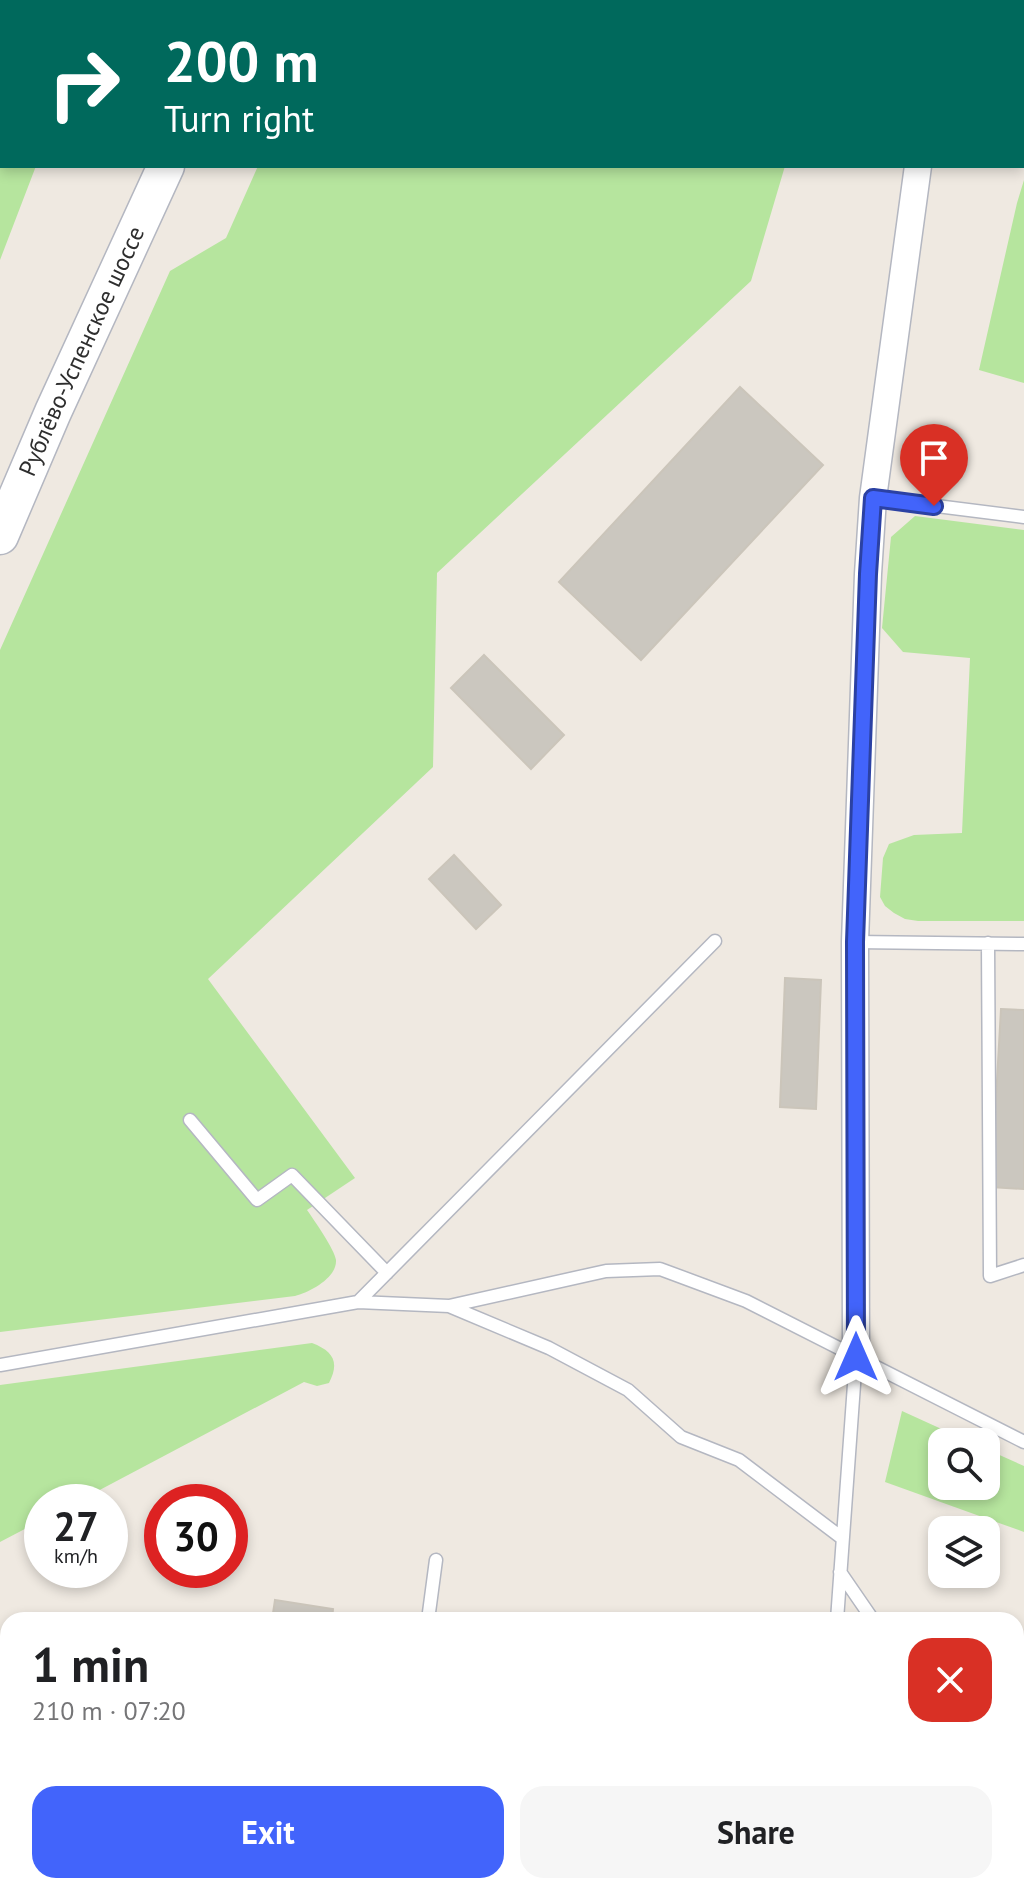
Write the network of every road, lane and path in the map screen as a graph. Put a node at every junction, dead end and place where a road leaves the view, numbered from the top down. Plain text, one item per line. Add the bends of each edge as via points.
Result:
1 (165, 168) edge
2 (918, 168) edge
3 (873, 498) junction
4 (1024, 517) edge
5 (0, 536) edge
6 (715, 941) dead end
7 (855, 942) junction
8 (988, 943) junction
9 (1024, 944) edge
10 (190, 1120) dead end
11 (1024, 1265) edge
12 (387, 1273) junction
13 (358, 1302) junction
14 (449, 1306) junction
15 (856, 1357) junction
16 (0, 1365) edge
17 (1024, 1442) edge
18 (842, 1538) junction
19 (436, 1560) dead end
20 (840, 1572) junction
21 (429, 1612) edge
22 (838, 1612) edge
23 (868, 1612) edge

1 - 5 main road, Рублёво-Успенское шоссе
2 - 3 street
3 - 4 lane
3 - 7 street
6 - 12 lane
7 - 8 lane
7 - 15 street
8 - 9 lane
8 - 11 lane via 990,1276
10 - 12 lane via 257,1200 292,1175
12 - 13 lane
13 - 14 lane
13 - 16 lane
14 - 15 lane via 606,1271 660,1269 746,1301
14 - 18 lane via 549,1348 628,1390 681,1437 739,1460
15 - 17 lane
15 - 18 lane
18 - 20 lane
19 - 21 lane
20 - 22 lane
20 - 23 lane

